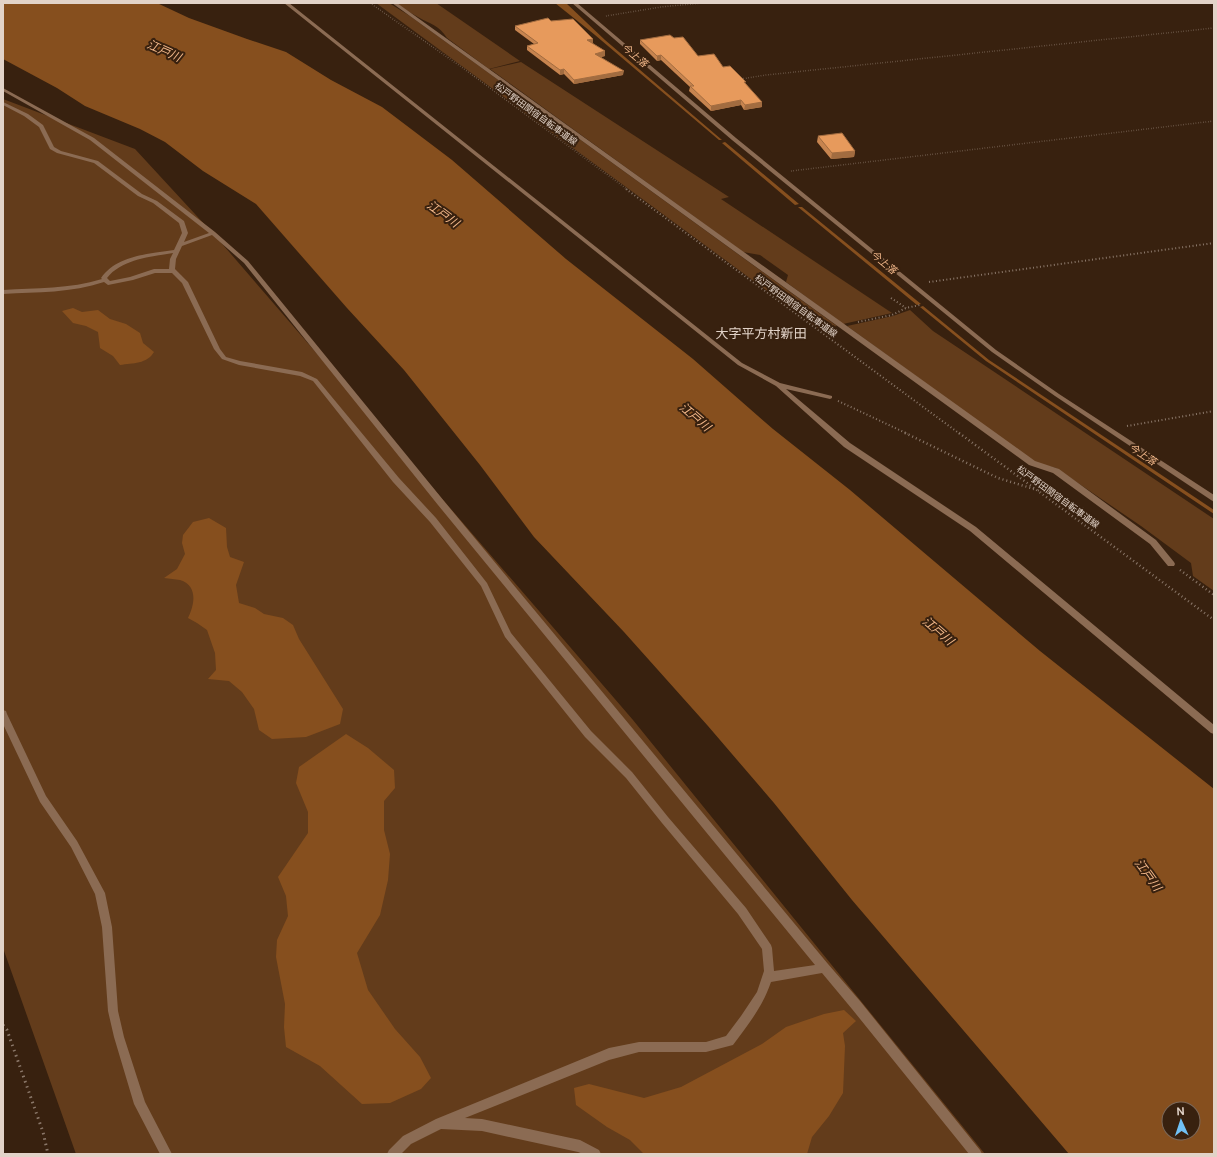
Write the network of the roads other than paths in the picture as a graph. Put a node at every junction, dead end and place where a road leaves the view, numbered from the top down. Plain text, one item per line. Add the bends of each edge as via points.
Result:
1 (286, 3) edge
2 (394, 3) edge
3 (574, 3) edge
4 (3, 89) edge
5 (3, 103) edge
6 (213, 233) junction
7 (178, 248) junction
8 (174, 271) junction
9 (106, 280) junction
10 (3, 292) edge
11 (778, 385) junction
12 (830, 397) road end
13 (1214, 498) edge
14 (1171, 564) road end
15 (3, 714) edge
16 (1214, 730) edge
17 (824, 968) junction
18 (768, 976) junction
19 (440, 1123) junction
20 (166, 1154) edge
21 (393, 1154) edge
22 (595, 1154) edge
23 (976, 1154) edge

1 - 11 lane via 740,364
2 - 14 lane via 1032,463 1056,472 1153,542
3 - 13 lane via 777,173 1013,365
4 - 6 lane via 92,139
5 - 7 lane via 41,126 52,148 96,162 182,222 185,233
6 - 7 lane
6 - 17 lane via 246,262
7 - 8 lane via 173,260
7 - 9 lane via 123,262 108,271 104,278
8 - 9 lane via 154,271 120,282
8 - 18 lane via 185,282 217,349 224,358 238,363 302,374 315,380 322,388 396,480 433,520 484,586 508,635 588,734 629,775 742,911 767,948
9 - 10 lane via 67,288
11 - 12 lane
11 - 16 lane via 847,445 973,529
15 - 20 lane via 43,799 74,844 100,893 107,927 113,1011 119,1037 140,1104
17 - 18 lane
17 - 23 lane
18 - 19 lane via 761,995 729,1041 706,1047 639,1047 609,1054
19 - 21 lane via 407,1140
19 - 22 lane via 482,1125 580,1146

